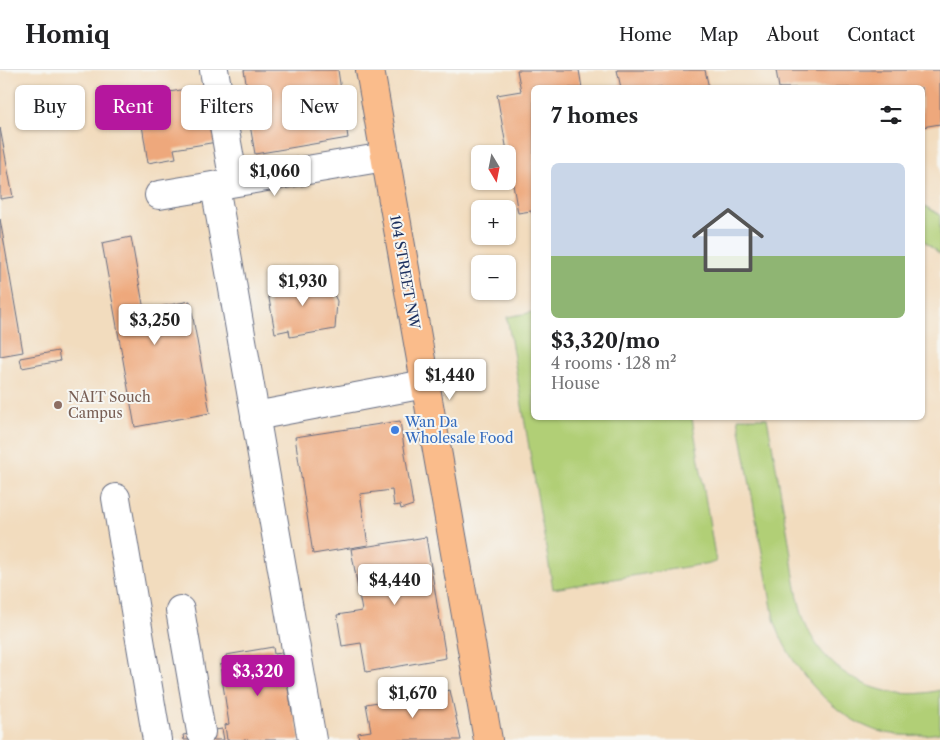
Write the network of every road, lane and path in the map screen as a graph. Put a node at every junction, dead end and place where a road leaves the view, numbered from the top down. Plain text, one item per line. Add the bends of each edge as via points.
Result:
1 (214, 70) edge
2 (370, 70) edge
3 (385, 157) junction
4 (224, 184) junction
5 (159, 195) dead end
6 (425, 384) junction
7 (255, 416) junction
8 (116, 498) dead end
9 (180, 610) dead end
10 (201, 732) dead end
11 (156, 740) edge
12 (312, 740) edge
13 (488, 740) edge

1 - 4 street
2 - 3 main road, 104 STREET NW
3 - 4 street
3 - 6 main road, 104 STREET NW
4 - 5 street
4 - 7 street
6 - 7 street
6 - 13 main road, 104 STREET NW
7 - 12 street
8 - 11 street
9 - 10 street

